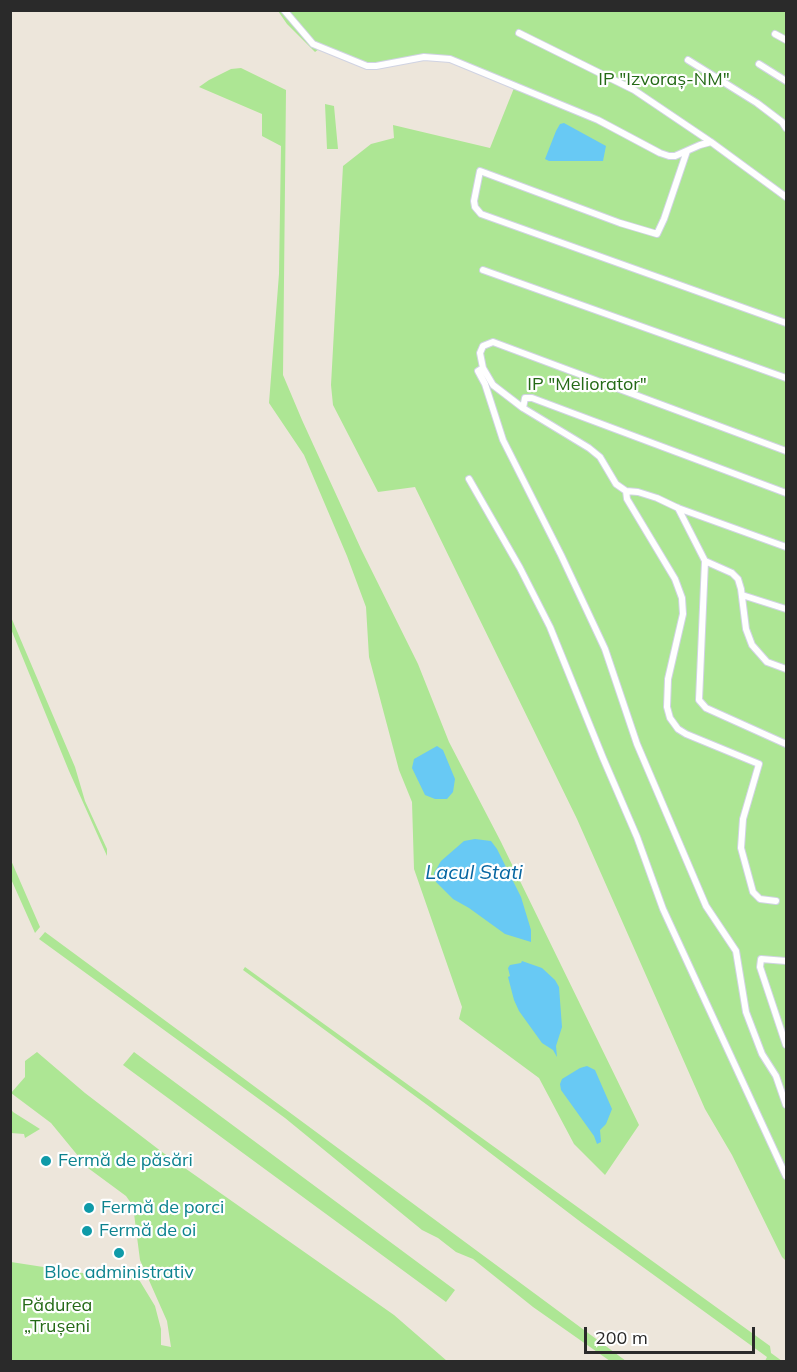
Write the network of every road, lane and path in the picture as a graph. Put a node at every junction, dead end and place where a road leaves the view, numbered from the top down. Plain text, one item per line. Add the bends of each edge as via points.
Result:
1 (284, 10) edge
2 (519, 33) dead end
3 (775, 34) dead end
4 (786, 40) edge
5 (688, 60) dead end
6 (759, 64) dead end
7 (786, 81) edge
8 (786, 128) edge
9 (711, 142) junction
10 (687, 151) junction
11 (786, 197) edge
12 (483, 270) dead end
13 (786, 323) edge
14 (483, 368) junction
15 (786, 378) edge
16 (523, 408) junction
17 (786, 451) edge
18 (469, 479) dead end
19 (626, 491) junction
20 (786, 493) edge
21 (678, 508) junction
22 (786, 547) edge
23 (705, 561) junction
24 (742, 595) junction
25 (786, 609) edge
26 (786, 669) edge
27 (786, 744) edge
28 (776, 901) dead end
29 (786, 961) edge
30 (786, 1045) edge
31 (786, 1105) edge
32 (786, 1176) edge

1 - 10 street via 313,44 367,66 424,57 450,59 598,120 660,153 675,156
2 - 9 street via 634,90
3 - 4 street
5 - 8 street via 757,103
6 - 7 street
9 - 10 street
9 - 11 street
10 - 13 street via 657,234 480,171 475,207 482,214
12 - 15 street
14 - 16 street via 493,385
14 - 17 street via 480,353 483,346 493,342
14 - 31 street via 478,372 503,440 605,649 637,744 706,906 736,951 746,1012
16 - 19 street via 589,448 600,457 616,484
16 - 20 street via 525,398 532,398
18 - 32 street via 550,627 638,837 663,909
19 - 21 street
19 - 28 street via 682,598 668,680 670,718 686,734 759,764 743,819 741,848 753,892 760,899
21 - 22 street
21 - 23 street
23 - 24 street via 732,573
23 - 27 street via 699,700 706,708
24 - 25 street
24 - 26 street via 752,645 767,662
29 - 30 street via 761,959 760,967

